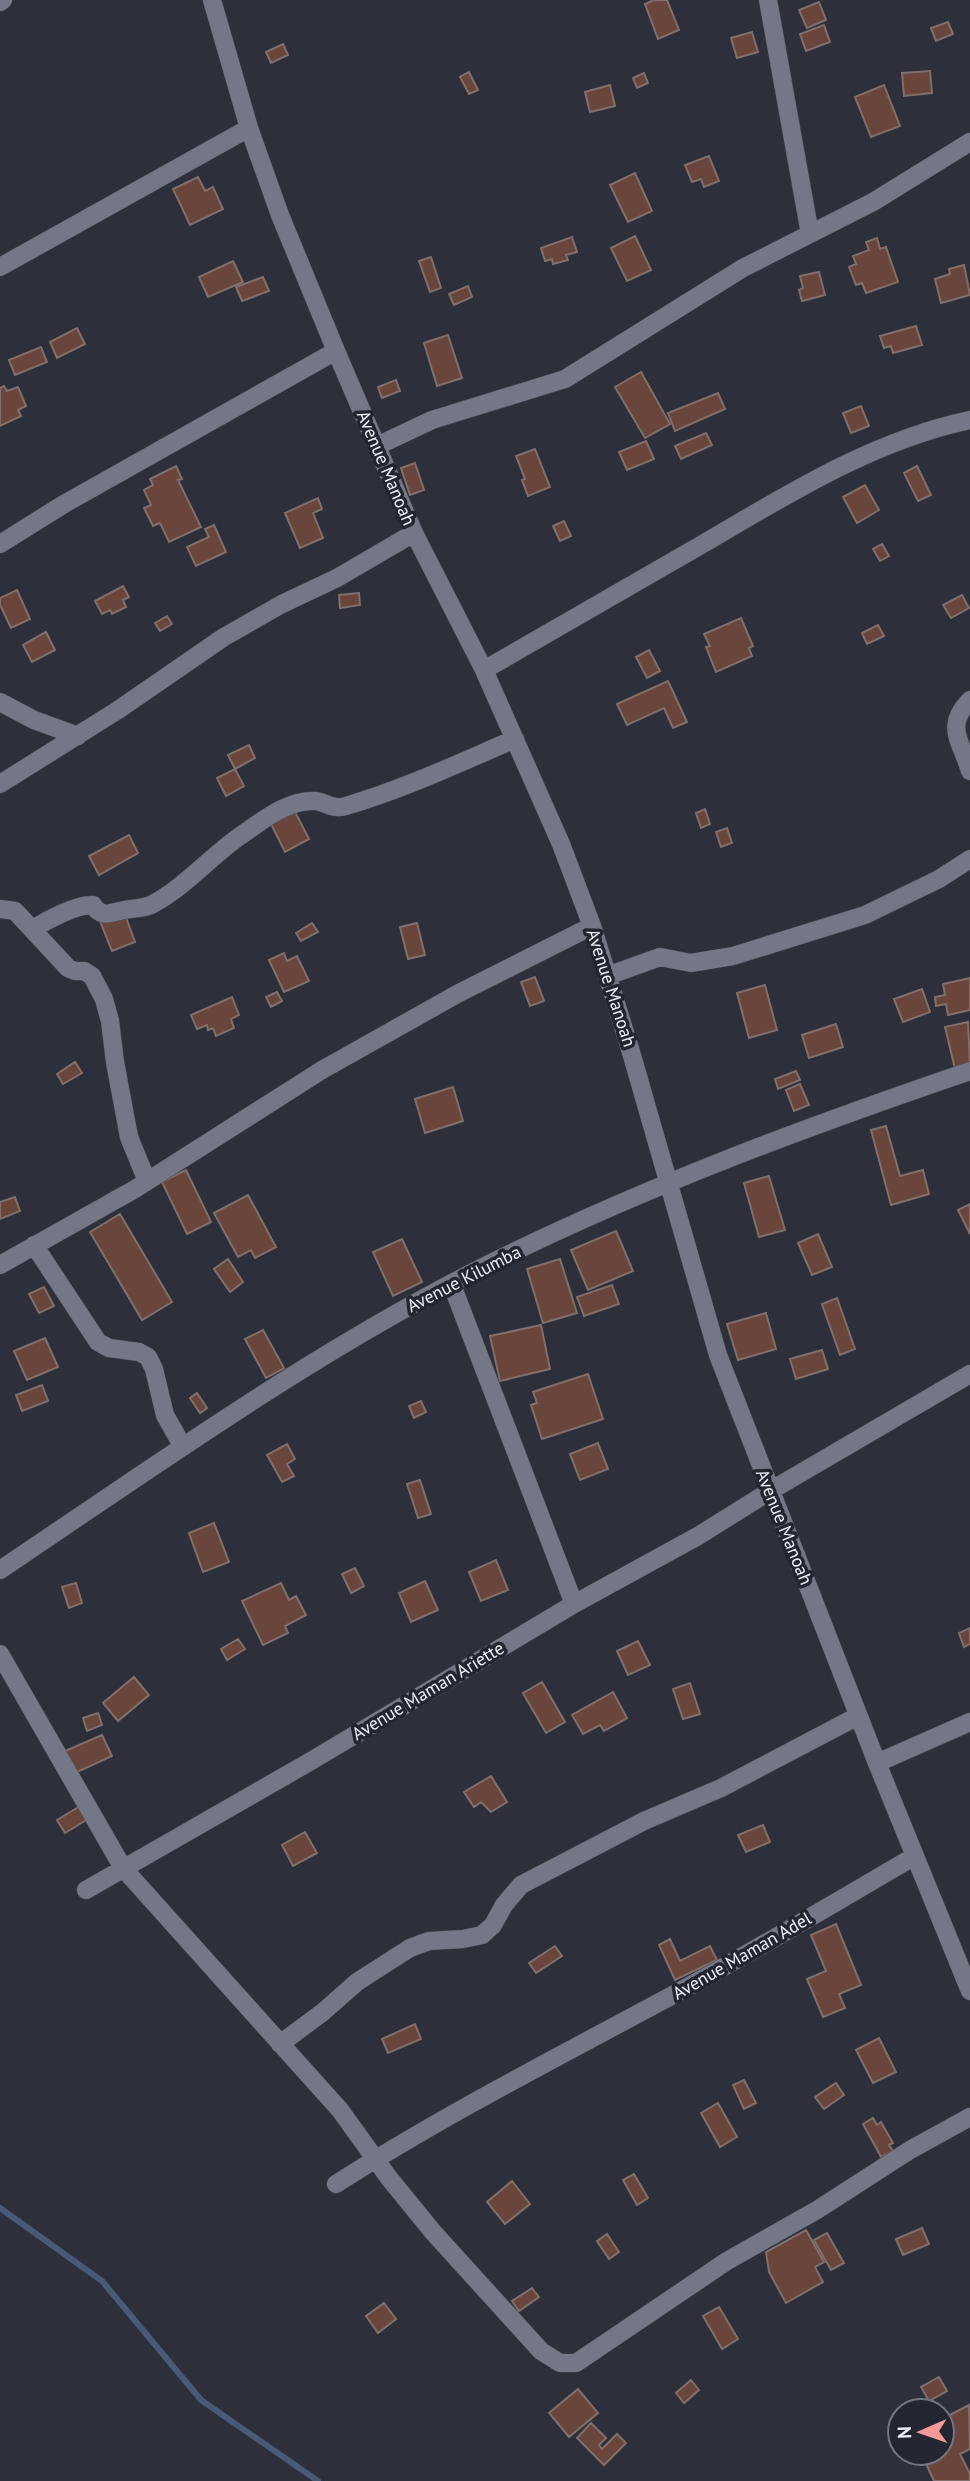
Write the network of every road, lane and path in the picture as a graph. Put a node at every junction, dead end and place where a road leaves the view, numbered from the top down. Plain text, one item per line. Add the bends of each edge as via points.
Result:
1 (212, 0) edge
2 (768, 0) edge
3 (250, 128) junction
4 (970, 142) edge
5 (810, 234) junction
6 (0, 267) edge
7 (336, 351) junction
8 (970, 420) edge
9 (377, 446) junction
10 (414, 533) junction
11 (0, 544) edge
12 (484, 670) junction
13 (970, 700) edge
14 (0, 702) edge
15 (78, 736) junction
16 (515, 739) junction
17 (970, 771) edge
18 (0, 784) edge
19 (970, 859) edge
20 (0, 909) edge
21 (592, 926) junction
22 (33, 929) junction
23 (607, 976) junction
24 (970, 1071) edge
25 (147, 1181) junction
26 (667, 1184) junction
27 (34, 1245) junction
28 (0, 1265) edge
29 (452, 1285) junction
30 (970, 1374) edge
31 (183, 1447) junction
32 (770, 1491) junction
33 (0, 1570) edge
34 (574, 1604) junction
35 (0, 1654) edge
36 (858, 1716) junction
37 (970, 1721) edge
38 (877, 1763) junction
39 (915, 1856) junction
40 (123, 1868) junction
41 (86, 1890) dead end
42 (969, 1984) edge
43 (280, 2044) junction
44 (970, 2117) edge
45 (376, 2158) junction
46 (336, 2184) dead end

1 - 3 street, Avenue Manoah
2 - 5 street
3 - 6 street
3 - 7 street, Avenue Manoah
4 - 5 street via 873,202
5 - 9 street via 743,268 565,379 432,420
7 - 9 street, Avenue Manoah
7 - 11 street
8 - 12 street via 870,454 790,493
9 - 10 street, Avenue Manoah
10 - 12 street, Avenue Manoah
10 - 15 street via 224,637
12 - 16 street, Avenue Manoah
13 - 17 street via 956,722
14 - 15 street via 23,716
15 - 18 street
16 - 21 street, Avenue Manoah
16 - 22 street via 342,807 318,801 285,808 237,838 150,906 107,915 93,905 83,905
19 - 23 street via 865,915 733,956 691,963 660,957
20 - 22 street via 15,911
21 - 23 street, Avenue Manoah
21 - 25 street via 322,1070
22 - 25 street via 68,968 92,976 104,999 129,1137
23 - 26 street, Avenue Manoah
24 - 26 street, Avenue Kilumba via 855,1110
25 - 27 street
26 - 29 street, Avenue Kilumba via 558,1231
26 - 32 street, Avenue Manoah via 718,1355
27 - 28 street
27 - 31 street via 98,1342 148,1357 165,1415
29 - 31 street, Avenue Kilumba via 290,1377
29 - 34 street
30 - 32 street, Avenue Maman Ariette
31 - 33 street, Avenue Kilumba
32 - 34 street, Avenue Maman Ariette
32 - 36 street, Avenue Manoah
34 - 40 street, Avenue Maman Ariette
35 - 40 street
36 - 38 street, Avenue Manoah
36 - 43 street via 521,1885 482,1935 429,1941 410,1948
37 - 38 street
38 - 39 street, Avenue Manoah
39 - 42 street, Avenue Manoah
39 - 45 street, Avenue Maman Adel
40 - 41 street, Avenue Maman Ariette
40 - 43 street
43 - 45 street
44 - 45 street via 727,2261 576,2363 560,2363 541,2351 433,2232
45 - 46 street, Avenue Maman Adel

